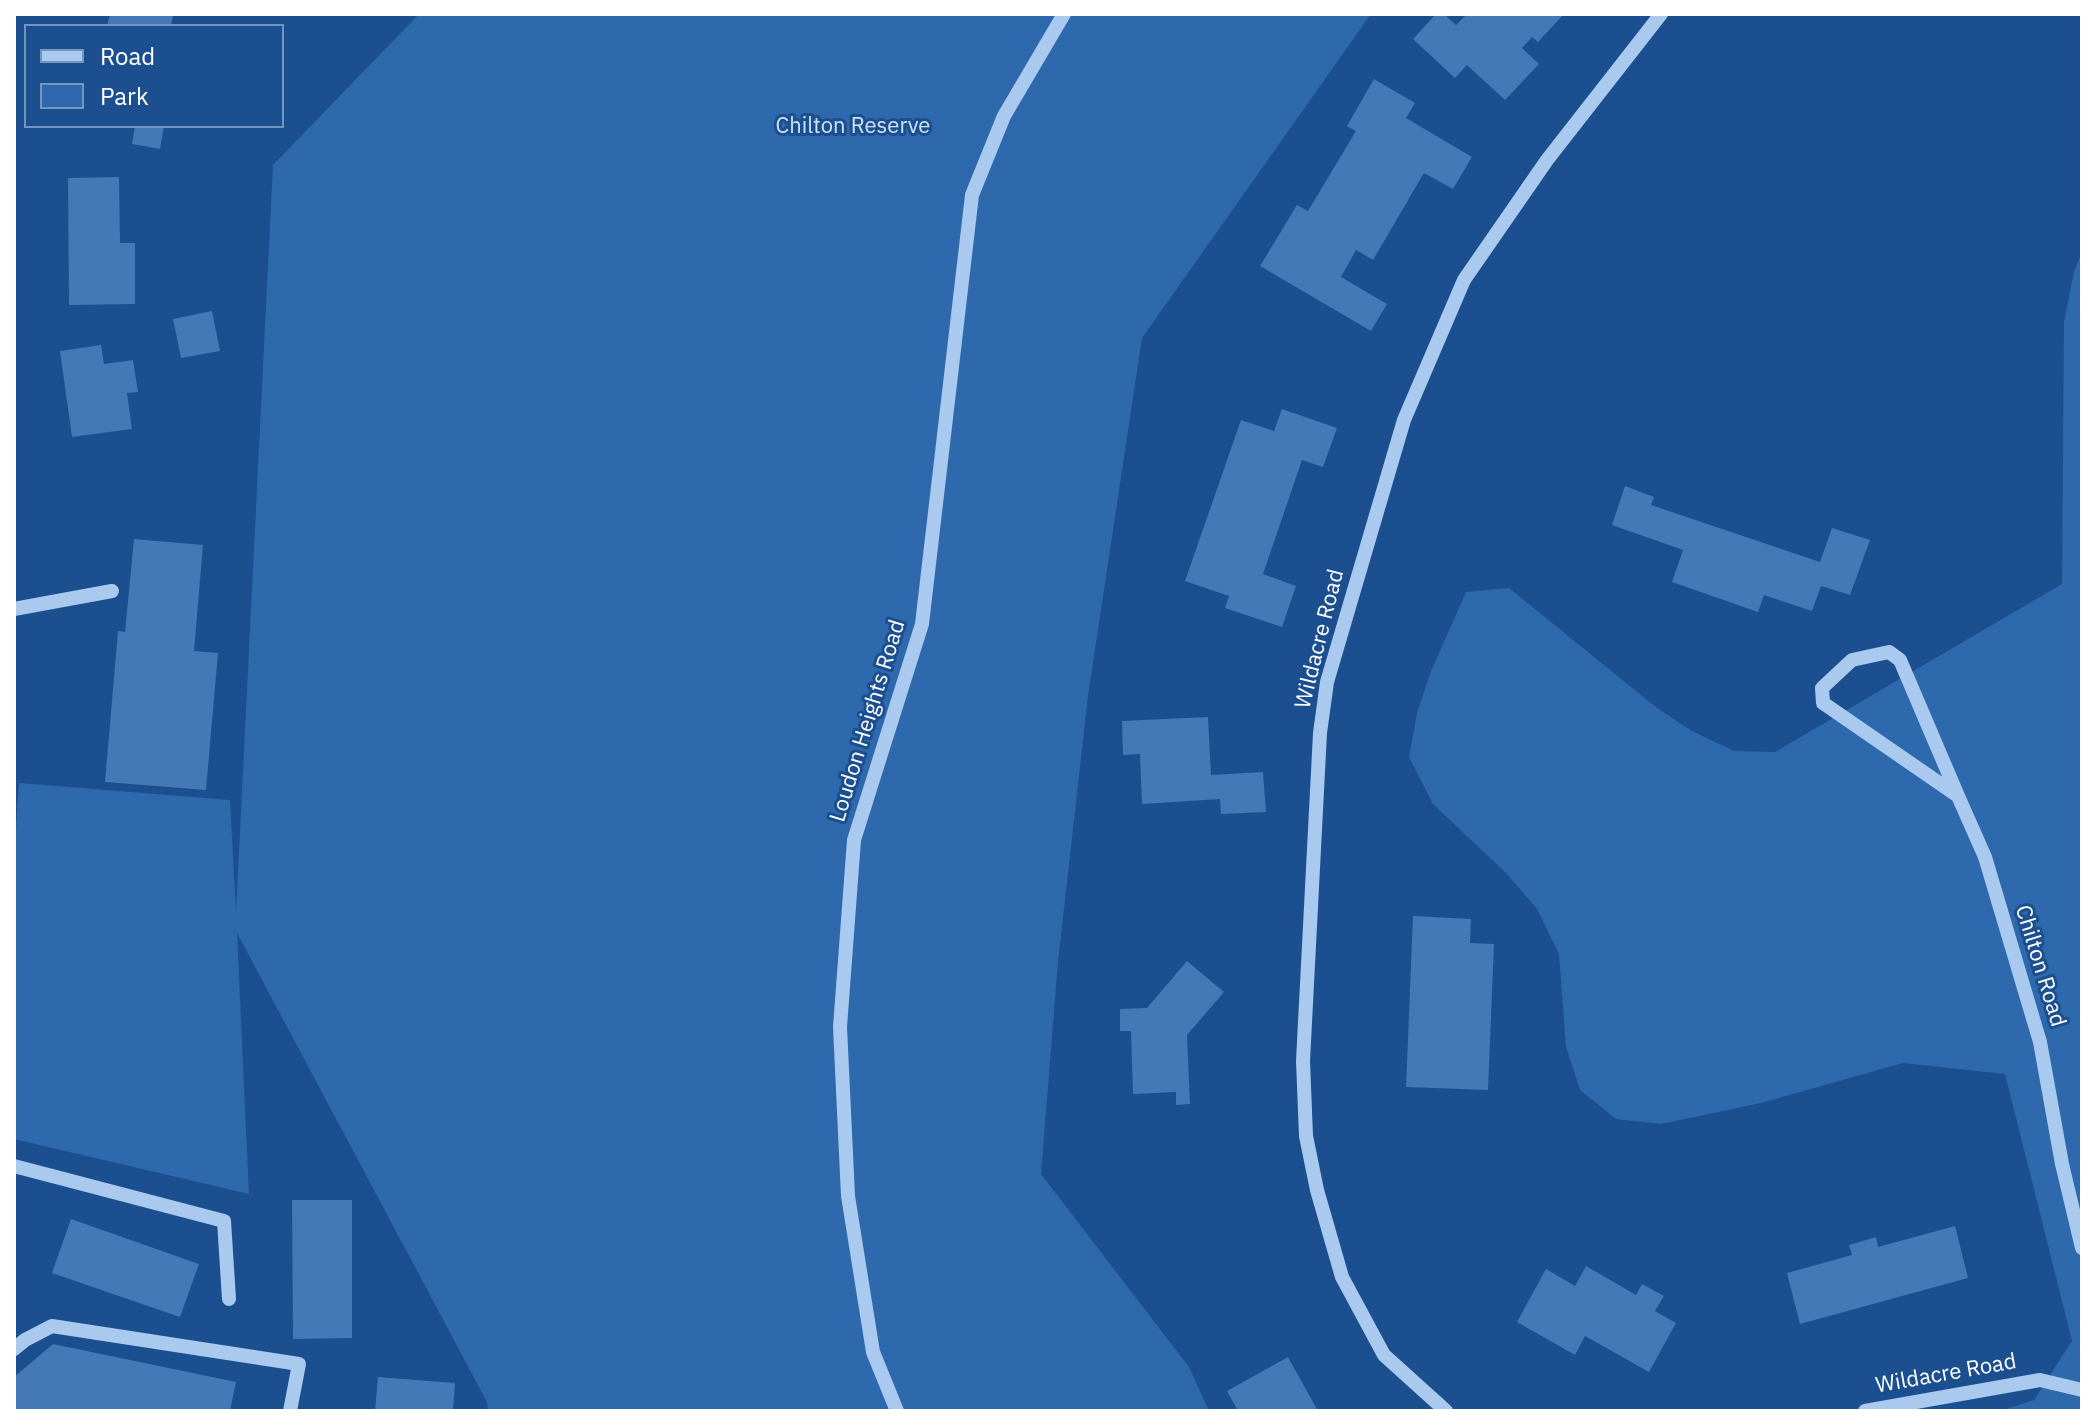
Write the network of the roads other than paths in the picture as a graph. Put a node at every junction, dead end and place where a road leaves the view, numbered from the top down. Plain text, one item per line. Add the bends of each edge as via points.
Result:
1 (1064, 14) edge
2 (1661, 14) edge
3 (112, 591) dead end
4 (14, 609) edge
5 (1958, 796) junction
6 (14, 1166) edge
7 (2082, 1248) edge
8 (229, 1299) dead end
9 (14, 1349) edge
10 (2082, 1390) edge
11 (290, 1411) edge
12 (897, 1411) edge
13 (1446, 1411) edge
14 (1865, 1411) edge

1 - 12 street, Loudon Heights Road via 1004,116 972,195 922,624 854,840 840,1027 848,1196 873,1352
2 - 13 street, Wildacre Road via 1547,160 1464,280 1404,420 1327,682 1303,1061 1306,1136 1342,1277 1384,1355
3 - 4 street
5 - 5 street, Chilton Road via 1823,703 1822,688 1852,660 1889,652 1900,660
5 - 7 street, Chilton Road via 1985,857 2040,1042
6 - 8 street via 224,1221
9 - 11 street via 52,1326 299,1364
10 - 14 street, Wildacre Road via 2040,1380

